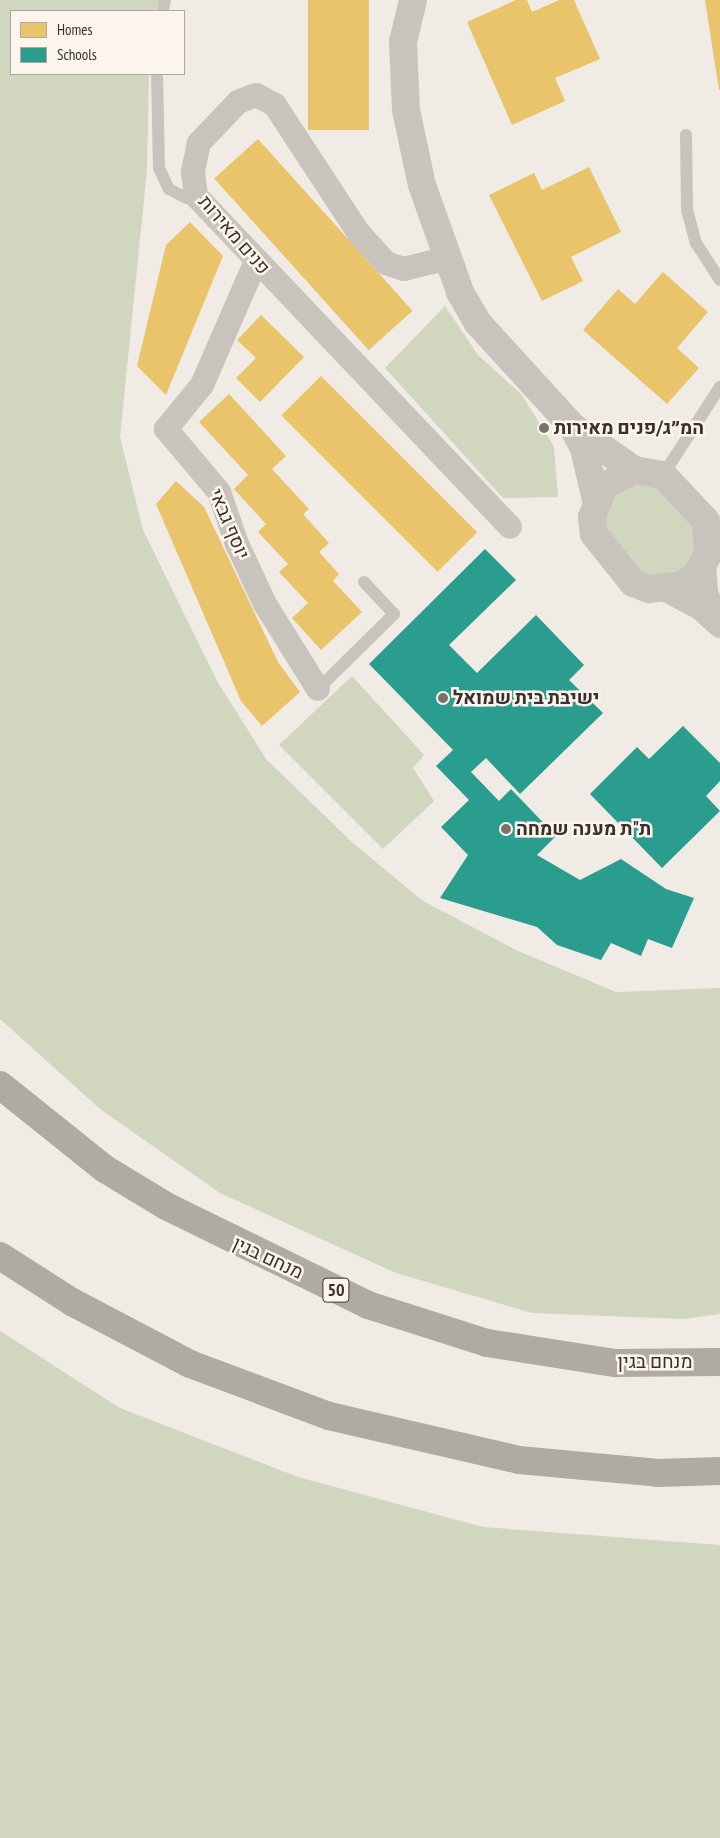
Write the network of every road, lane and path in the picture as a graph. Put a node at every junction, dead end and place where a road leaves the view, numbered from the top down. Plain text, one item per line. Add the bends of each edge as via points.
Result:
1 (413, 0) edge
2 (157, 75) edge
3 (686, 135) dead end
4 (196, 196) junction
5 (448, 258) junction
6 (256, 261) junction
7 (720, 280) edge
8 (720, 387) edge
9 (573, 427) junction
10 (634, 470) junction
11 (663, 475) junction
12 (596, 500) junction
13 (690, 500) junction
14 (720, 511) edge
15 (510, 527) dead end
16 (711, 549) edge
17 (364, 582) dead end
18 (666, 590) junction
19 (720, 624) edge
20 (318, 689) joint
21 (0, 1085) edge
22 (0, 1256) edge
23 (720, 1362) edge
24 (720, 1471) edge

1 - 5 street via 403,42 406,110 422,184
2 - 4 lane via 159,168 169,189 187,198
3 - 7 lane via 687,210 696,243
4 - 5 street, פנים מאירות via 192,172 199,142 238,102 256,95 276,105 358,232 386,263 404,269
4 - 6 street, פנים מאירות
5 - 9 street via 477,322
6 - 15 street, פנים מאירות
6 - 20 street, יוסף גבאי via 202,385 166,429 219,492 237,544 265,604
8 - 11 lane
9 - 10 street
9 - 12 street via 584,448
10 - 11 street
10 - 12 street via 611,480
11 - 13 street
12 - 18 street via 592,517 603,549 633,583
13 - 14 street
13 - 16 street via 706,521
16 - 18 street via 683,585
16 - 19 street via 706,594
17 - 20 lane via 394,614
18 - 19 street via 700,608
21 - 23 highway, מנחם בגין / 50 via 106,1169 166,1206 368,1305 487,1343 615,1363
22 - 24 highway via 72,1302 190,1364 329,1416 519,1460 658,1473

